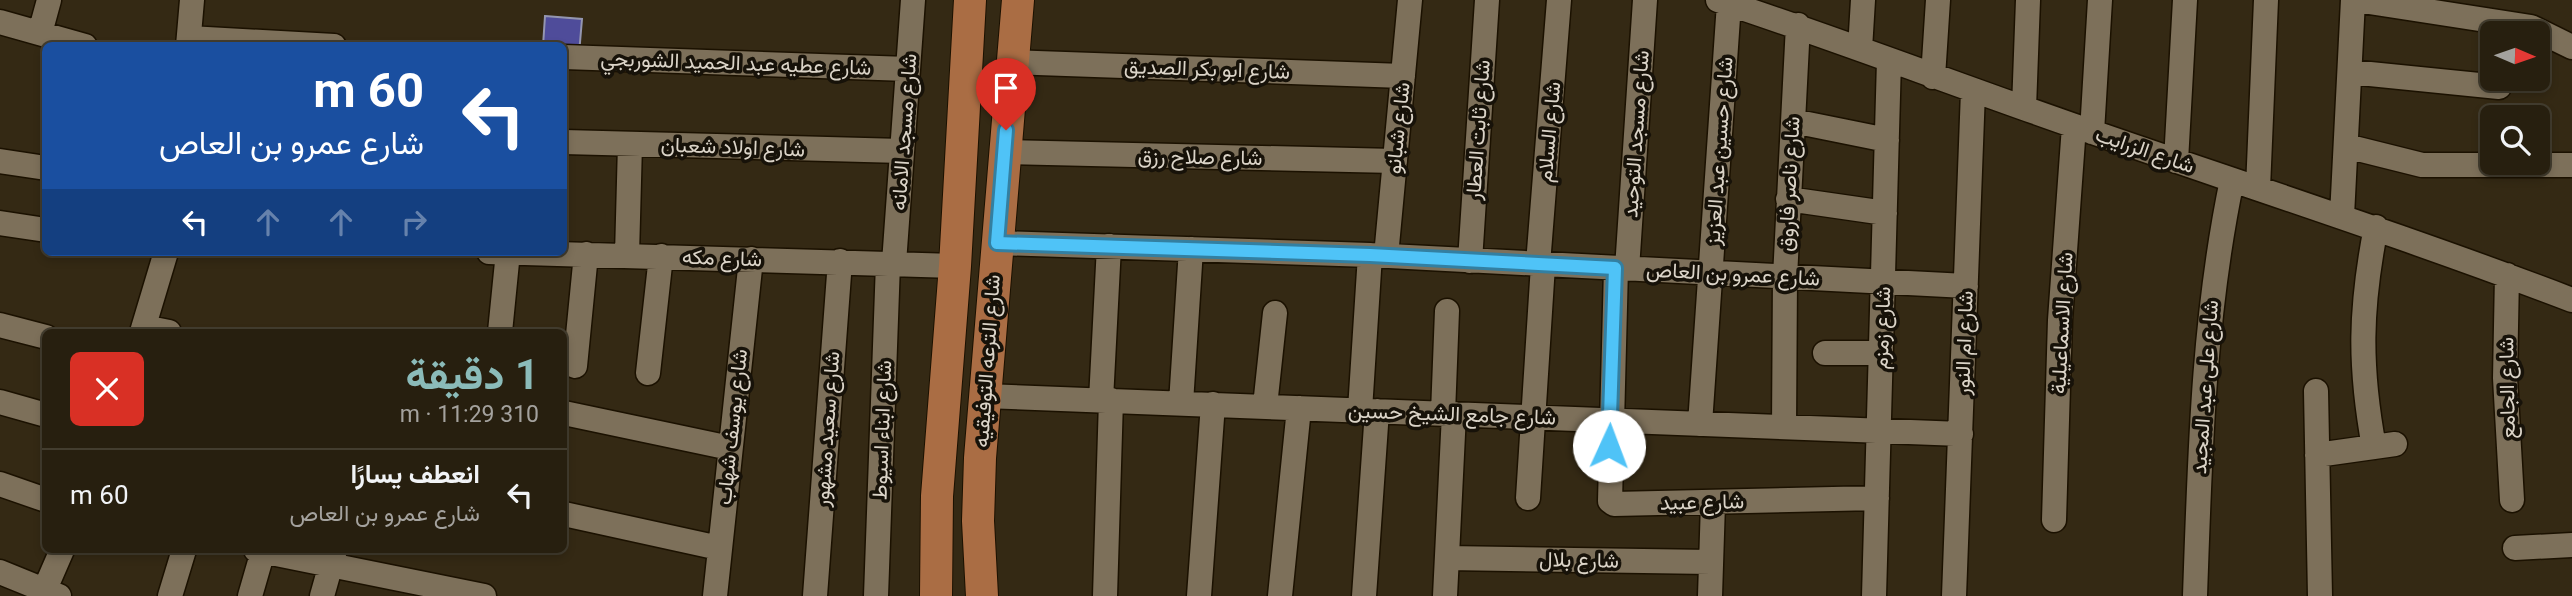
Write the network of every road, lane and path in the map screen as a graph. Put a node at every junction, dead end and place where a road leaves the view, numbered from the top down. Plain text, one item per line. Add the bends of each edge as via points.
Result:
1 (48, 0) edge
2 (192, 0) edge
3 (913, 0) edge
4 (970, 0) edge
5 (1018, 0) edge
6 (1410, 0) edge
7 (1486, 0) edge
8 (1559, 0) edge
9 (1645, 0) edge
10 (1863, 0) edge
11 (1938, 0) edge
12 (2028, 0) edge
13 (2100, 0) edge
14 (2185, 0) edge
15 (2266, 0) edge
16 (2354, 0) edge
17 (1723, 2) edge
18 (1795, 16) edge
19 (0, 22) edge
20 (40, 33) junction
21 (71, 42) edge
22 (188, 42) edge
23 (2572, 47) edge
24 (1860, 49) junction
25 (567, 57) edge
26 (1889, 60) junction
27 (1012, 62) junction
28 (908, 69) junction
29 (2350, 72) junction
30 (1403, 76) junction
31 (1933, 77) junction
32 (2480, 85) edge
33 (1973, 91) junction
34 (2024, 108) junction
35 (1793, 121) junction
36 (2083, 129) junction
37 (1887, 140) junction
38 (567, 142) edge
39 (630, 144) junction
40 (2346, 146) junction
41 (902, 152) junction
42 (1004, 152) junction
43 (0, 161) edge
44 (1395, 161) junction
45 (2176, 161) junction
46 (2572, 165) edge
47 (42, 167) edge
48 (2232, 180) junction
49 (2258, 188) junction
50 (1788, 199) junction
51 (1885, 213) junction
52 (2342, 216) junction
53 (0, 223) edge
54 (2376, 227) junction
55 (42, 229) edge
56 (997, 243) junction
57 (1108, 246) junction
58 (1191, 249) junction
59 (567, 254) edge
60 (586, 254) junction
61 (627, 255) junction
62 (165, 256) edge
63 (508, 256) edge
64 (661, 256) junction
65 (1378, 256) junction
66 (751, 259) junction
67 (840, 261) junction
68 (1470, 261) junction
69 (891, 263) junction
70 (1541, 264) junction
71 (956, 266) junction
72 (1621, 268) junction
73 (1711, 273) junction
74 (2507, 275) junction
75 (1785, 277) junction
76 (1883, 282) junction
77 (1966, 286) junction
78 (2572, 300) edge
79 (1447, 311) dead end
80 (1275, 313) dead end
81 (0, 325) edge
82 (143, 329) edge
83 (500, 329) edge
84 (42, 336) edge
85 (1825, 353) dead end
86 (1881, 353) junction
87 (575, 366) dead end
88 (648, 373) dead end
89 (2316, 391) dead end
90 (984, 396) junction
91 (1106, 400) junction
92 (0, 402) edge
93 (1181, 403) junction
94 (1213, 404) junction
95 (1265, 406) junction
96 (1299, 408) junction
97 (1368, 411) junction
98 (42, 414) edge
99 (567, 414) edge
100 (1448, 414) junction
101 (1534, 417) junction
102 (1610, 420) junction
103 (1700, 424) junction
104 (1784, 427) junction
105 (1878, 431) junction
106 (1962, 434) junction
107 (730, 447) junction
108 (2318, 455) junction
109 (0, 484) edge
110 (1528, 498) dead end
111 (1877, 498) junction
112 (42, 499) edge
113 (2512, 500) dead end
114 (1713, 503) junction
115 (567, 515) edge
116 (2054, 520) dead end
117 (2572, 545) edge
118 (719, 548) junction
119 (2515, 548) dead end
120 (61, 553) edge
121 (183, 553) edge
122 (258, 553) edge
123 (287, 553) edge
124 (333, 558) edge
125 (1447, 558) junction
126 (1711, 562) junction
127 (0, 572) edge
128 (407, 589) edge
129 (49, 594) edge
130 (170, 596) edge
131 (250, 596) edge
132 (322, 596) edge
133 (484, 596) edge
134 (715, 596) edge
135 (815, 596) edge
136 (876, 596) edge
137 (936, 596) edge
138 (982, 596) edge
139 (1105, 596) edge
140 (1199, 596) edge
141 (1280, 596) edge
142 (1364, 596) edge
143 (1446, 596) edge
144 (1710, 596) edge
145 (1874, 596) edge
146 (1954, 596) edge
147 (2195, 596) edge
148 (2320, 596) edge

1 - 20 street
2 - 22 street
3 - 28 street, شارع مسجد الامانه
4 - 71 main road, شارع الترعه التوفيقيه
5 - 27 main road, شارع الترعه التوفيقيه
6 - 30 street, شارع شبانو
7 - 68 street, شارع ثابت العطار
8 - 70 street, شارع السلام
9 - 72 street, شارع مسجد التوحيد
10 - 24 street
11 - 31 street
12 - 34 street
13 - 36 street, شارع الاسماعيلية
14 - 45 street
15 - 49 street
16 - 23 street via 2532,27
16 - 29 street
17 - 18 street, شارع الزرايب
17 - 73 street, شارع حسين عبد العزيز
18 - 24 street, شارع الزرايب
18 - 35 street, شارع ناصر فاروق
19 - 20 street
20 - 21 street
24 - 26 street, شارع الزرايب
25 - 28 street, شارع عطيه عبد الحميد الشوربجي
26 - 31 street, شارع الزرايب
26 - 37 street, شارع زمزم
27 - 30 street, شارع ابو بكر الصديق
27 - 42 main road, شارع الترعه التوفيقيه
28 - 41 street, شارع مسجد الامانه
29 - 32 street
29 - 40 street
30 - 44 street, شارع شبانو
31 - 33 street, شارع الزرايب
33 - 34 street, شارع الزرايب
33 - 77 street, شارع ام النور
34 - 36 street, شارع الزرايب
35 - 37 street
35 - 50 street, شارع ناصر فاروق
36 - 45 street, شارع الزرايب
36 - 116 street, شارع الاسماعيلية via 2060,320
37 - 51 street, شارع زمزم
38 - 39 street, شارع اولاد شعبان
39 - 41 street, شارع اولاد شعبان
39 - 61 street
40 - 46 street via 2422,165
40 - 52 street
41 - 69 street, شارع مسجد الامانه
42 - 44 street, شارع صلاح رزق
42 - 56 main road, شارع الترعه التوفيقيه
43 - 47 street
44 - 65 street, شارع شبانو
45 - 48 street, شارع الزرايب
48 - 49 street, شارع الزرايب
48 - 147 street, شارع على عبد المجيد via 2204,357
49 - 52 street, شارع الزرايب
50 - 51 street
50 - 75 street, شارع ناصر فاروق
51 - 76 street, شارع زمزم
52 - 54 street, شارع الزرايب
53 - 55 street
54 - 74 street, شارع الزرايب
54 - 108 street via 2365,281 2361,337 2364,392 2384,446
56 - 57 street, شارع عمرو بن العاص
56 - 90 main road, شارع الترعه التوفيقيه
57 - 58 street, شارع عمرو بن العاص
57 - 91 street
58 - 65 street, شارع عمرو بن العاص
58 - 93 street
59 - 60 street, شارع مكه
60 - 61 street, شارع مكه
60 - 87 street
61 - 64 street, شارع مكه
62 - 82 street
63 - 83 street
64 - 66 street, شارع مكه
64 - 88 street
65 - 68 street, شارع عمرو بن العاص
65 - 97 street, شارع شبانو
66 - 67 street, شارع مكه
66 - 107 street, شارع يوسف شهاب
67 - 69 street, شارع مكه
67 - 135 street, شارع سعيد مشهور
68 - 70 street, شارع عمرو بن العاص
69 - 71 street, شارع مكه
69 - 136 street, شارع ابناء اسيوط
70 - 72 street, شارع عمرو بن العاص
70 - 101 street
71 - 137 main road, شارع الترعه التوفيقيه via 937,496
72 - 73 street, شارع عمرو بن العاص
72 - 102 street, شارع مسجد التوحيد
73 - 75 street, شارع عمرو بن العاص
73 - 103 street, شارع حسين عبد العزيز
74 - 78 street, شارع الزرايب
74 - 113 street, شارع الجامع via 2505,378
75 - 76 street, شارع عمرو بن العاص
75 - 104 street, شارع ناصر فاروق
76 - 77 street, شارع عمرو بن العاص
76 - 86 street, شارع زمزم
77 - 106 street, شارع ام النور
79 - 100 street
80 - 95 street
81 - 84 street
85 - 86 street
86 - 105 street, شارع زمزم
89 - 108 street
90 - 91 street, شارع جامع الشيخ حسين
90 - 138 main road, شارع الترعه التوفيقيه via 978,521
91 - 93 street, شارع جامع الشيخ حسين
91 - 139 street
92 - 98 street
93 - 94 street, شارع جامع الشيخ حسين
94 - 95 street, شارع جامع الشيخ حسين
94 - 140 street
95 - 96 street, شارع جامع الشيخ حسين
96 - 97 street, شارع جامع الشيخ حسين
96 - 141 street
97 - 100 street, شارع جامع الشيخ حسين
97 - 142 street, شارع شبانو
99 - 107 street
100 - 101 street, شارع جامع الشيخ حسين
100 - 125 street
101 - 102 street, شارع جامع الشيخ حسين
101 - 110 street
102 - 103 street, شارع جامع الشيخ حسين
102 - 114 street, شارع عبيد via 1610,501
103 - 104 street, شارع جامع الشيخ حسين
104 - 105 street, شارع جامع الشيخ حسين
105 - 106 street, شارع جامع الشيخ حسين
105 - 111 street, شارع زمزم
106 - 146 street, شارع ام النور
107 - 118 street, شارع يوسف شهاب
108 - 148 street
109 - 112 street
111 - 114 street, شارع عبيد
111 - 145 street, شارع زمزم
114 - 126 street
115 - 118 street
117 - 119 street
118 - 134 street, شارع يوسف شهاب
120 - 129 street
121 - 130 street
122 - 131 street
123 - 124 street
124 - 128 street
124 - 132 street
125 - 126 street, شارع بلال
125 - 143 street
126 - 144 street
127 - 129 street
128 - 133 street

